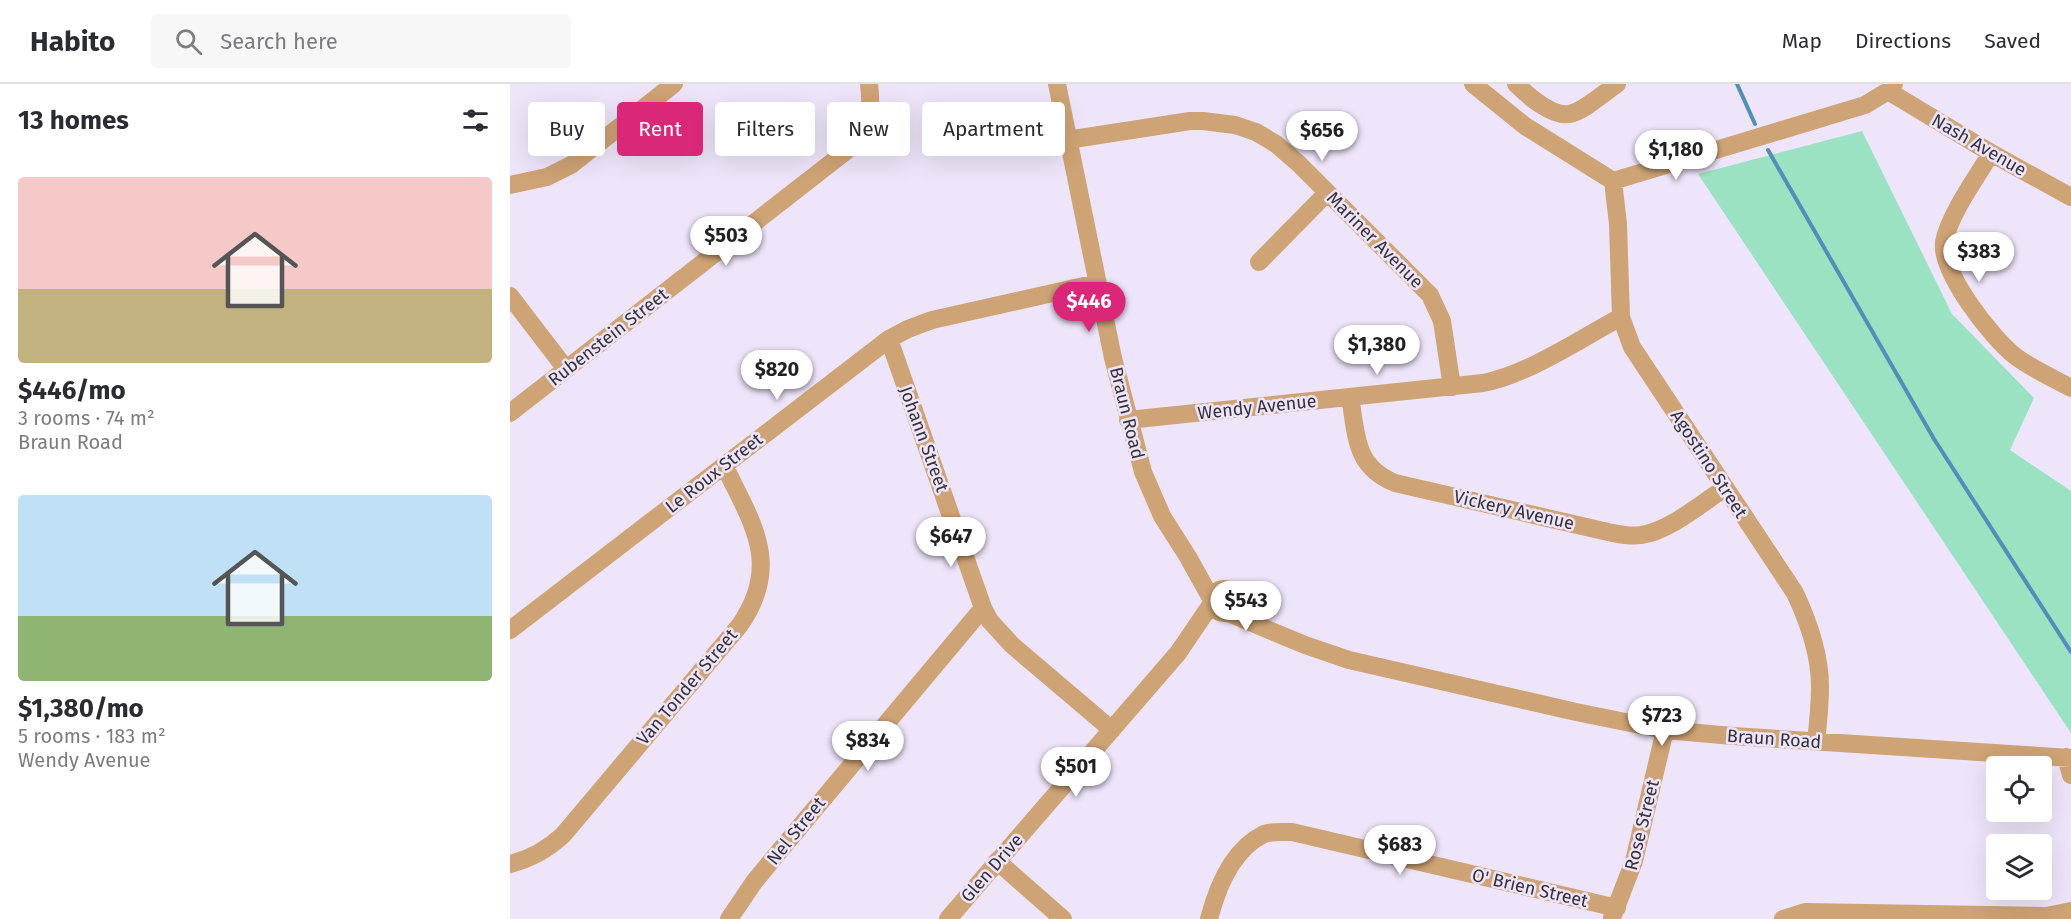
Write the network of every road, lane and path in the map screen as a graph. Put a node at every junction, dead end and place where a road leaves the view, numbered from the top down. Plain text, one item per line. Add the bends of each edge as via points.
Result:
1 (674, 84) edge
2 (869, 84) edge
3 (1057, 84) edge
4 (1473, 84) edge
5 (1516, 84) edge
6 (1617, 84) edge
7 (1891, 87) edge
8 (1067, 140) junction
9 (1991, 153) junction
10 (1612, 181) junction
11 (510, 185) edge
12 (1327, 193) junction
13 (2071, 197) edge
14 (1259, 262) dead end
15 (1097, 283) junction
16 (510, 296) edge
17 (1622, 317) junction
18 (888, 339) junction
19 (566, 369) junction
20 (1452, 387) junction
21 (2071, 388) edge
22 (1350, 397) junction
23 (510, 413) edge
24 (1128, 420) junction
25 (724, 465) junction
26 (1725, 488) junction
27 (1222, 603) junction
28 (983, 608) junction
29 (510, 630) edge
30 (1112, 730) junction
31 (1665, 730) junction
32 (1816, 742) junction
33 (2070, 761) edge
34 (997, 861) junction
35 (510, 864) edge
36 (2071, 911) edge
37 (1614, 914) edge
38 (729, 919) edge
39 (948, 919) edge
40 (1063, 919) edge
41 (1209, 919) edge
42 (1783, 919) edge

1 - 11 street via 571,165 547,177
2 - 19 street, Rubenstein Street via 869,118 846,152
3 - 8 street, Braun Road
4 - 10 street via 1525,126
5 - 6 street via 1563,115 1577,111
7 - 9 street, Nash Avenue
7 - 10 street via 1865,105
8 - 12 street, Mariner Avenue via 1174,122 1235,125 1276,144
8 - 15 street, Braun Road
9 - 13 street, Nash Avenue
9 - 21 street via 1947,232 1944,255 1951,276 2004,346
10 - 17 street, Agostino Street via 1618,214
12 - 14 street
12 - 20 street, Mariner Avenue via 1430,295 1442,321
15 - 18 street, Le Roux Street via 932,320
15 - 24 street, Braun Road
16 - 19 street
17 - 20 street, Wendy Avenue via 1500,380
17 - 26 street, Agostino Street via 1632,347
18 - 25 street, Le Roux Street
18 - 28 street, Johann Street
19 - 23 street, Rubenstein Street
20 - 22 street, Wendy Avenue
22 - 24 street, Wendy Avenue
22 - 26 street, Vickery Avenue via 1365,462 1382,478 1395,483 1639,536 1670,524
24 - 27 street, Braun Road via 1143,472 1162,516
25 - 29 street, Le Roux Street
25 - 35 street, Van Tonder Street via 758,541 760,581 750,611 563,835 550,847
26 - 32 street, Agostino Street via 1795,593 1811,631 1820,687
27 - 30 street, Glen Drive
27 - 31 street, Braun Road via 1278,633 1349,660
28 - 30 street, Johann Street via 1012,645
28 - 38 street, Nel Street via 754,882
30 - 34 street, Glen Drive
31 - 32 street, Braun Road
31 - 37 street, Rose Street via 1634,861
32 - 33 street, Braun Road
34 - 39 street, Glen Drive
34 - 40 street
36 - 42 street via 2046,916 1804,912
37 - 41 street, O' Brien Street via 1292,832 1278,832 1256,840 1228,869

